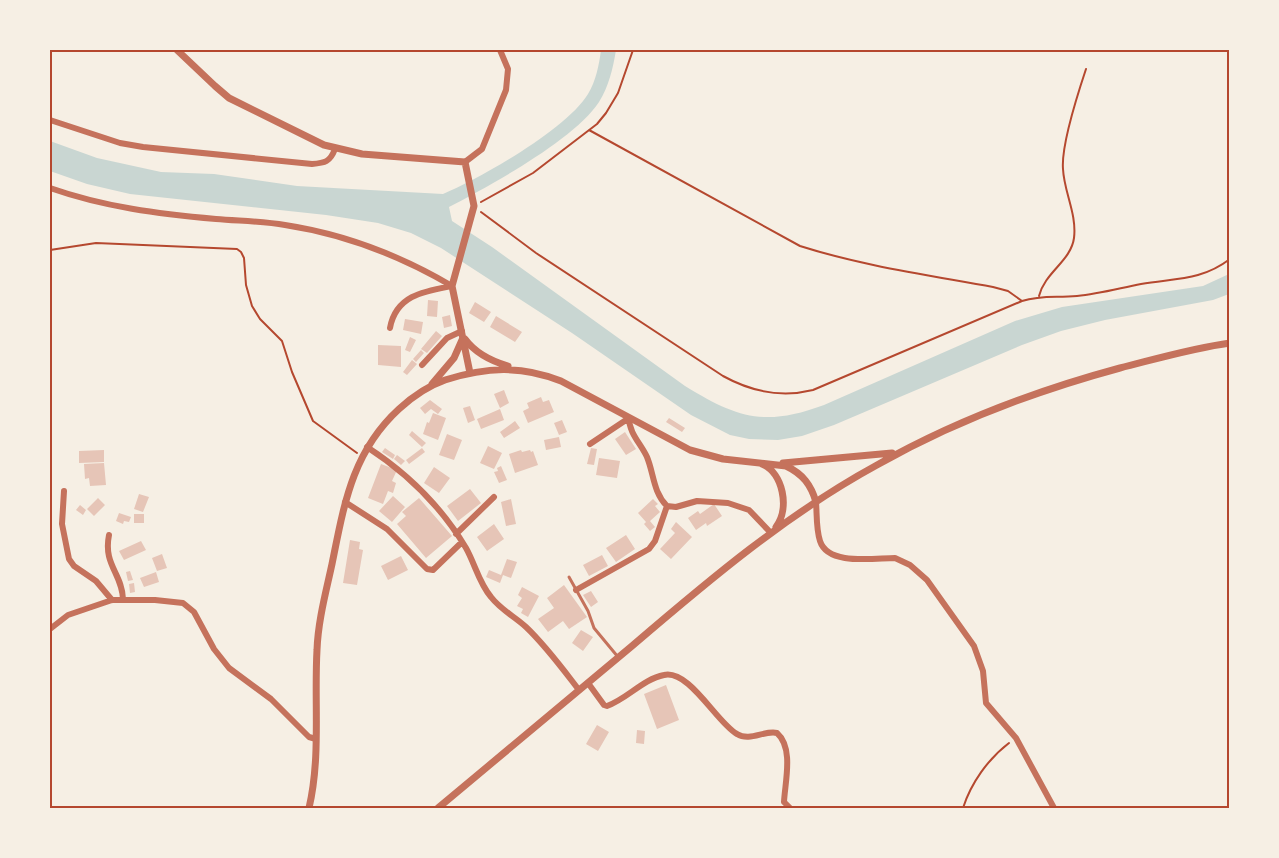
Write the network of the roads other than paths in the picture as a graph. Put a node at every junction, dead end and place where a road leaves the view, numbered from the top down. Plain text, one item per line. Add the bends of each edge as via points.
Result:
1 (177, 50) edge
2 (500, 50) edge
3 (50, 120) edge
4 (335, 149) junction
5 (465, 166) junction
6 (50, 188) edge
7 (453, 282) junction
8 (390, 328) dead end
9 (462, 332) junction
10 (1230, 343) edge
11 (422, 365) dead end
12 (516, 369) junction
13 (470, 373) junction
14 (427, 388) junction
15 (629, 418) junction
16 (590, 444) dead end
17 (367, 447) junction
18 (906, 449) junction
19 (757, 463) junction
20 (772, 464) junction
21 (64, 491) dead end
22 (494, 497) dead end
23 (345, 502) junction
24 (816, 502) junction
25 (667, 506) junction
26 (771, 533) junction
27 (456, 534) junction
28 (109, 535) dead end
29 (462, 542) junction
30 (569, 577) dead end
31 (576, 590) junction
32 (123, 599) junction
33 (112, 600) junction
34 (50, 629) edge
35 (618, 657) junction
36 (588, 683) junction
37 (579, 690) junction
38 (316, 739) junction
39 (783, 805) edge
40 (309, 808) edge
41 (438, 808) edge
42 (790, 808) edge
43 (1054, 808) edge

1 - 4 street via 229,98
2 - 5 street via 508,69 506,90 482,150
3 - 4 street via 143,147 312,164 329,161
4 - 5 street
5 - 7 street via 473,206
6 - 7 street via 139,211 308,229 364,244
7 - 8 street via 415,294 395,314
7 - 9 street
9 - 11 street via 447,338
9 - 12 street via 480,354
9 - 13 street
9 - 14 street via 458,353
10 - 18 street via 1070,382 1000,407
12 - 13 street
12 - 15 street via 561,381
13 - 14 street
14 - 17 street via 390,417
15 - 16 street
15 - 19 street via 690,450
15 - 25 street via 630,428 648,459 657,492
17 - 23 street
17 - 27 street via 408,476
18 - 20 street via 884,455
18 - 24 street
19 - 20 street
19 - 26 street via 773,470 780,484 783,512
20 - 24 street via 795,470 809,484
21 - 33 street via 62,524 69,559
22 - 27 street
23 - 29 street via 387,529 427,569 439,567
23 - 38 street via 317,647
24 - 26 street
24 - 43 street via 820,542 828,552 848,559 901,560 927,580 974,646 983,671 986,704 1016,738
25 - 26 street via 697,501 728,503 749,510
25 - 31 street via 649,549
26 - 35 street
27 - 29 street
28 - 32 street via 106,552
29 - 37 street via 489,595 537,639
30 - 31 lane
31 - 35 lane via 594,628
32 - 33 street
32 - 38 street via 174,601 189,607 229,668 272,699 309,737
33 - 34 street via 69,615
35 - 36 street
36 - 37 street
36 - 39 street via 607,706 661,675 672,675 694,688 737,735 777,733 785,743
37 - 41 street
38 - 40 street
39 - 42 street

